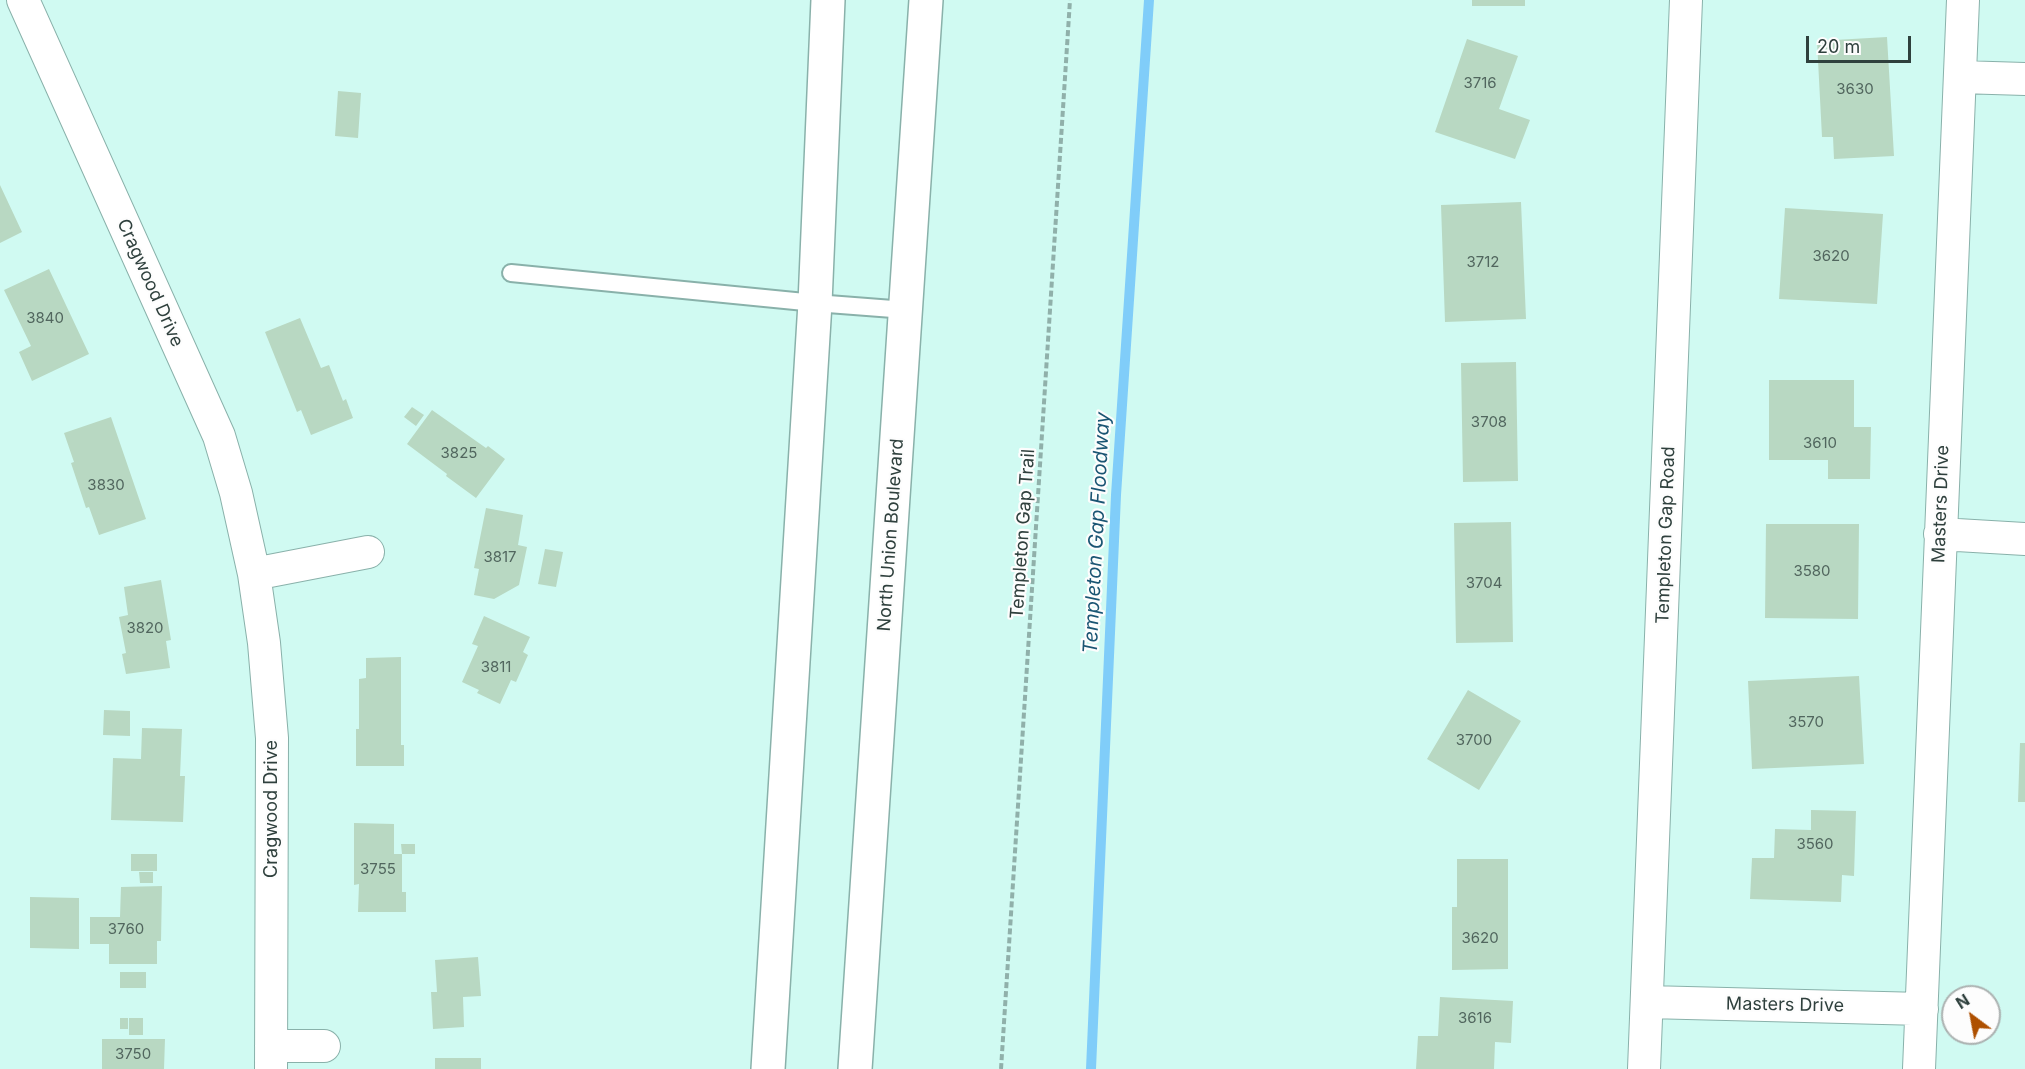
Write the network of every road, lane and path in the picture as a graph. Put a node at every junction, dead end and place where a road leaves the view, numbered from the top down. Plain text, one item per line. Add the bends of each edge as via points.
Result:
1 (23, 0) edge
2 (828, 0) edge
3 (926, 0) edge
4 (1070, 0) edge
5 (1686, 0) edge
6 (1963, 0) edge
7 (1960, 77) junction
8 (2025, 79) edge
9 (511, 273) dead end
10 (815, 303) junction
11 (906, 310) junction
12 (1940, 534) junction
13 (2025, 539) edge
14 (368, 552) dead end
15 (254, 574) junction
16 (1648, 1002) junction
17 (1922, 1009) junction
18 (324, 1046) dead end
19 (271, 1057) edge
20 (768, 1069) edge
21 (855, 1069) edge
22 (1001, 1069) edge
23 (1644, 1069) edge
24 (1919, 1069) edge

1 - 15 street, Cragwood Drive via 219,436
2 - 10 main road
3 - 11 main road, North Union Boulevard
4 - 22 path, Templeton Gap Trail
5 - 16 street, Templeton Gap Road
6 - 7 street, Masters Drive
7 - 8 street
7 - 12 street, Masters Drive
9 - 10 lane
10 - 11 lane
10 - 20 main road
11 - 21 main road, North Union Boulevard
12 - 13 street
12 - 17 street, Masters Drive
14 - 15 street
15 - 19 street, Cragwood Drive via 272,738
16 - 17 street, Masters Drive
16 - 23 street, Templeton Gap Road
17 - 24 street, Masters Drive
18 - 19 street, Cragwood Drive

